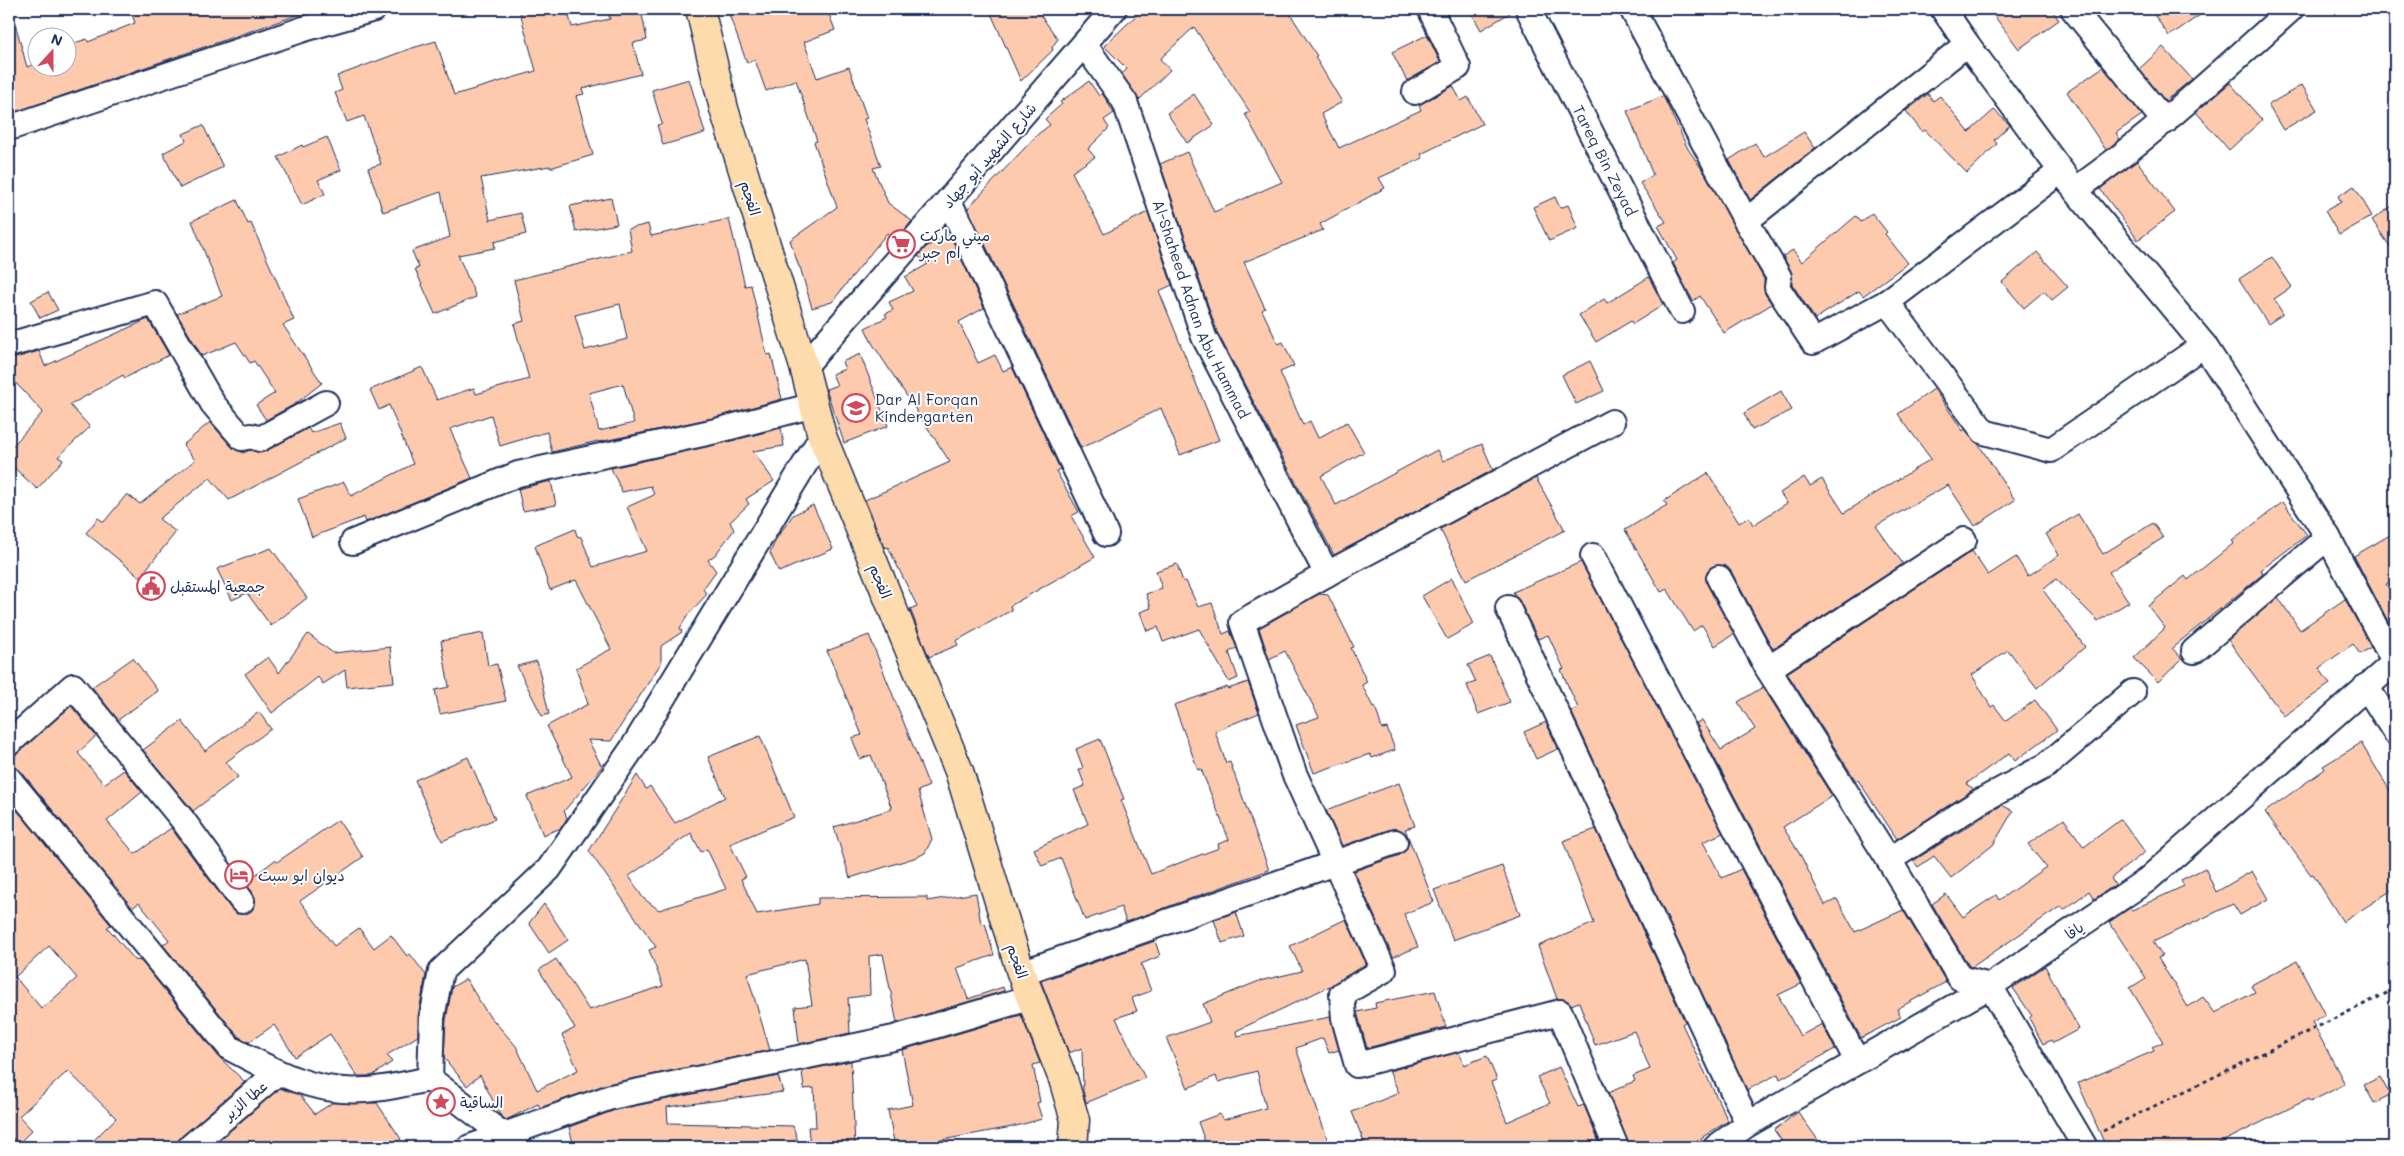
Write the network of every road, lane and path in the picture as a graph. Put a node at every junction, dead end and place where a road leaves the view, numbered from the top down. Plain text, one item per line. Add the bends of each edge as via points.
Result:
1 (374, 9) edge
2 (700, 9) edge
3 (1114, 9) edge
4 (1430, 9) edge
5 (1528, 9) edge
6 (1632, 9) edge
7 (1943, 9) edge
8 (2073, 9) edge
9 (2291, 9) edge
10 (300, 19) edge
11 (1084, 44) junction
12 (1966, 44) junction
13 (1415, 92) dead end
14 (2165, 122) junction
15 (9, 128) edge
16 (2062, 171) junction
17 (2075, 190) junction
18 (949, 201) junction
19 (1746, 221) junction
20 (1887, 302) junction
21 (1682, 311) dead end
22 (9, 345) edge
23 (2204, 345) junction
24 (804, 368) junction
25 (326, 403) dead end
26 (814, 405) junction
27 (1612, 422) dead end
28 (822, 436) junction
29 (1106, 534) dead end
30 (2328, 537) junction
31 (1964, 540) dead end
32 (353, 542) dead end
33 (1593, 556) dead end
34 (1327, 574) junction
35 (1719, 578) dead end
36 (1508, 608) dead end
37 (2194, 651) dead end
38 (2395, 662) edge
39 (1768, 669) junction
40 (2366, 686) junction
41 (2133, 692) dead end
42 (2395, 732) edge
43 (9, 744) edge
44 (9, 779) edge
45 (1395, 842) dead end
46 (1889, 860) junction
47 (1336, 862) junction
48 (242, 901) dead end
49 (1027, 985) junction
50 (1990, 986) junction
51 (2395, 989) edge
52 (1857, 1061) junction
53 (277, 1073) junction
54 (430, 1079) junction
55 (1748, 1124) junction
56 (510, 1141) edge
57 (2084, 1144) edge
58 (190, 1147) edge
59 (470, 1147) edge
60 (1073, 1147) edge
61 (1616, 1147) edge
62 (1716, 1147) edge

1 - 10 street
2 - 24 main road, الفجم via 724,109
3 - 11 street, شارع الشهيد أبو جهاد
4 - 13 street via 1458,67
5 - 21 street, Tareq Bin Zeyad
6 - 19 street
7 - 12 street
8 - 14 street
9 - 14 street
10 - 15 street
11 - 18 street, شارع الشهيد أبو جهاد
11 - 34 street, Al-Shaheed Adnan Abu Hammad via 1125,102 1204,336
12 - 16 street
12 - 19 street
14 - 17 street
16 - 17 street
16 - 20 street
17 - 23 street
18 - 24 street, شارع الشهيد أبو جهاد
18 - 29 street
19 - 20 street via 1779,277 1777,287 1813,342
20 - 23 street via 1984,432 2051,450
22 - 25 street via 155,303 213,404 242,438 260,439
23 - 30 street
24 - 26 main road, الفجم
26 - 28 main road, الفجم
26 - 32 street via 716,431 518,474
27 - 34 street
28 - 49 main road, الفجم via 958,771
28 - 54 street via 632,749 549,870 441,971 432,1018
30 - 37 street
30 - 38 street
31 - 39 street
33 - 52 street
34 - 47 street via 1242,622 1294,773
35 - 39 street
36 - 55 street
38 - 40 street, يافا
39 - 46 street
40 - 42 street
40 - 50 street, يافا via 2147,880
41 - 46 street via 2047,765 1979,802
43 - 48 street via 72,686 182,819
44 - 53 street via 230,1048
45 - 47 street
46 - 50 street via 1960,978
47 - 49 street
47 - 61 street via 1384,970 1342,994 1344,1018 1358,1066 1560,1012
49 - 56 street via 894,1038 612,1097
49 - 60 main road, الفجم via 1075,1120
50 - 52 street, يافا
50 - 57 street
51 - 57 path
52 - 55 street, يافا
53 - 54 street via 312,1086 339,1090 366,1090
53 - 58 street, عطا الزير
54 - 56 street
55 - 62 street, يافا
56 - 59 street

